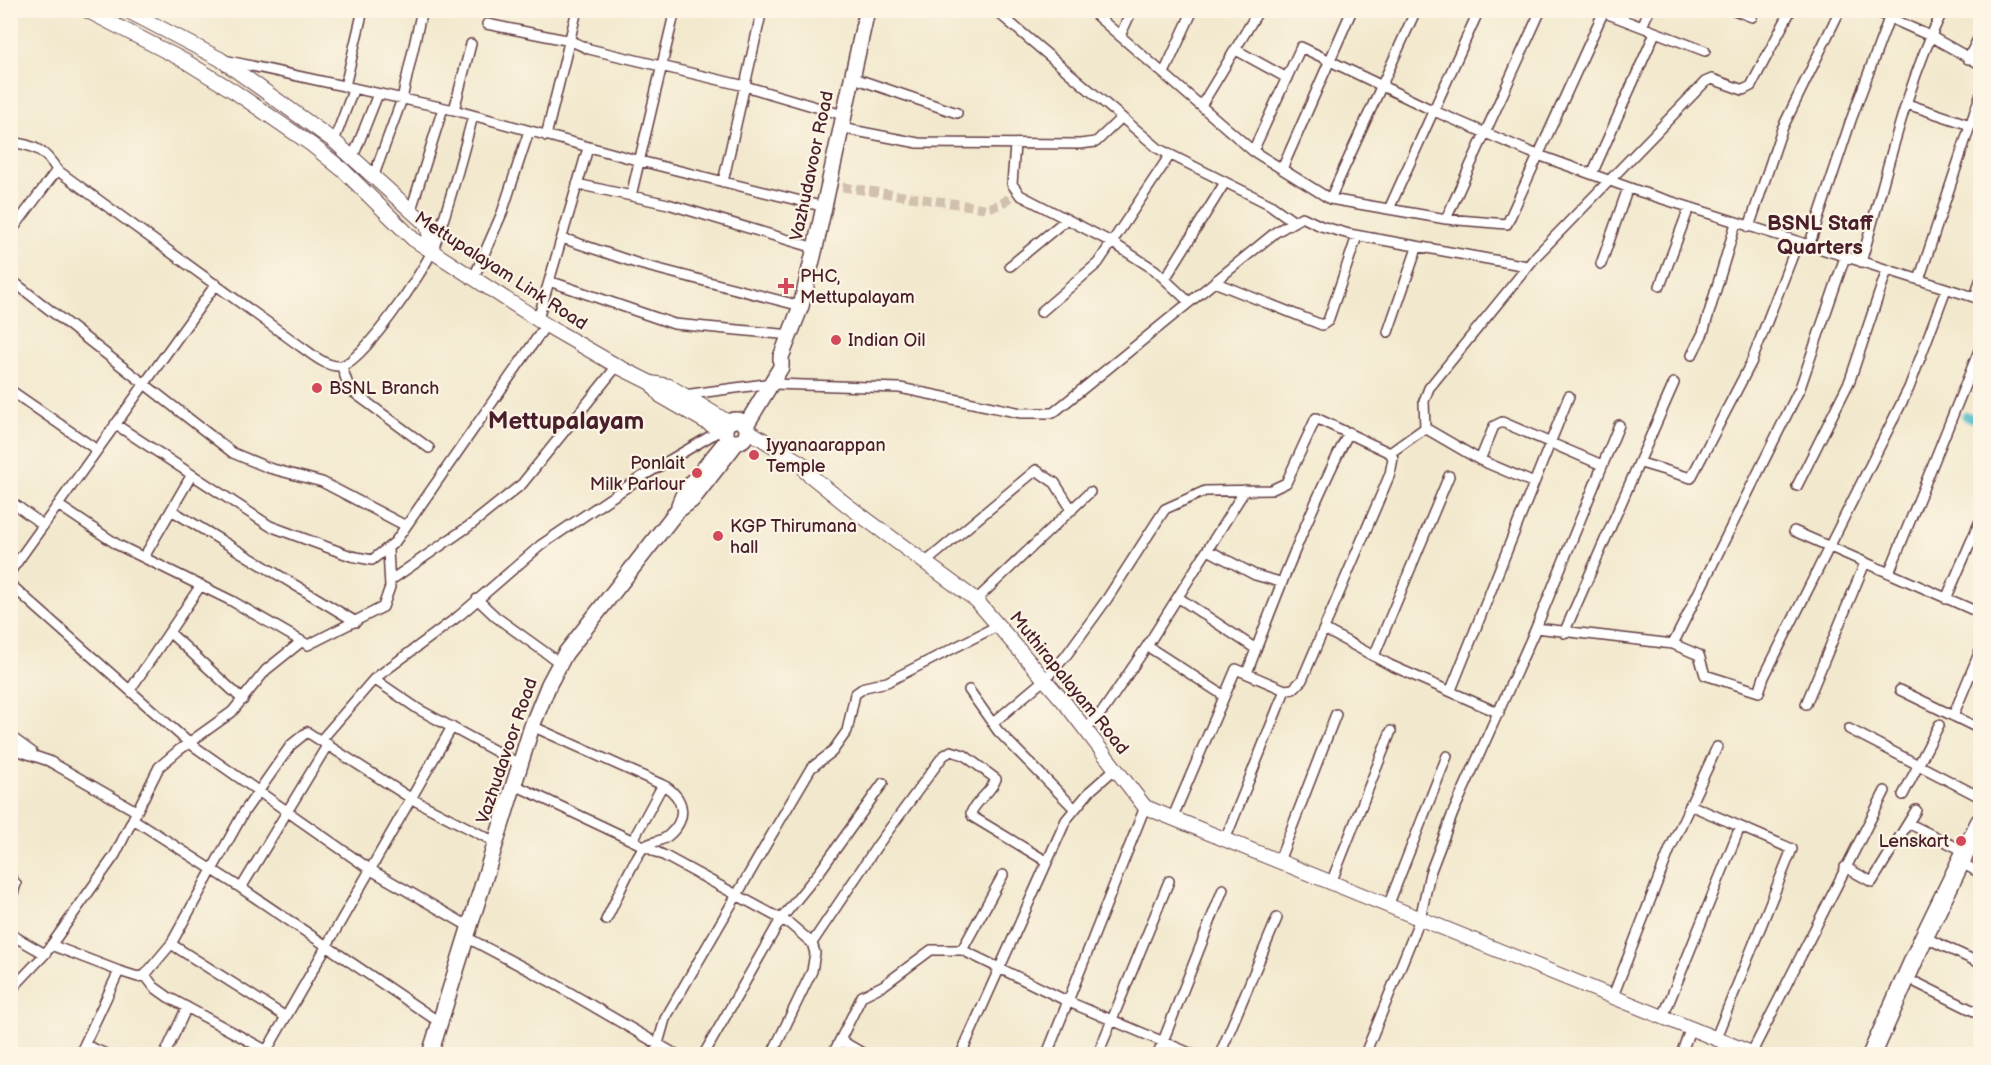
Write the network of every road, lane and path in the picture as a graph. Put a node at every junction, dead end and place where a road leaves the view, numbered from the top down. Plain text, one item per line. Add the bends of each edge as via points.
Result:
1 (86, 10) edge
2 (126, 10) edge
3 (363, 10) edge
4 (422, 10) edge
5 (577, 10) edge
6 (675, 10) edge
7 (762, 10) edge
8 (867, 10) edge
9 (995, 10) edge
10 (1090, 10) edge
11 (1132, 10) edge
12 (1193, 10) edge
13 (1259, 10) edge
14 (1352, 10) edge
15 (1416, 10) edge
16 (1479, 10) edge
17 (1541, 10) edge
18 (1649, 10) edge
19 (1734, 10) edge
20 (1791, 10) edge
21 (1840, 10) edge
22 (1872, 10) edge
23 (1943, 10) edge
24 (1600, 12) edge
25 (1890, 14) edge
26 (1752, 17) dead end
27 (487, 24) dead end
28 (1642, 27) junction
29 (1655, 33) junction
30 (1980, 35) edge
31 (1120, 36) junction
32 (1930, 36) junction
33 (571, 41) junction
34 (471, 44) dead end
35 (1236, 50) junction
36 (1705, 51) dead end
37 (220, 59) junction
38 (1968, 59) junction
39 (1331, 62) junction
40 (1980, 64) edge
41 (663, 67) junction
42 (1164, 73) junction
43 (851, 77) junction
44 (1287, 78) junction
45 (1381, 85) junction
46 (746, 86) junction
47 (350, 87) junction
48 (378, 94) junction
49 (1980, 96) edge
50 (402, 99) junction
51 (1907, 104) junction
52 (1201, 106) junction
53 (443, 108) junction
54 (454, 110) junction
55 (1434, 111) junction
56 (957, 113) dead end
57 (473, 116) junction
58 (1121, 118) junction
59 (842, 121) junction
60 (1970, 125) junction
61 (529, 131) junction
62 (1484, 132) junction
63 (546, 136) junction
64 (334, 141) junction
65 (10, 142) edge
66 (1015, 145) junction
67 (588, 147) junction
68 (1253, 151) junction
69 (1170, 155) junction
70 (1539, 155) junction
71 (353, 157) junction
72 (640, 161) junction
73 (1282, 169) junction
74 (57, 170) junction
75 (1592, 174) junction
76 (374, 175) junction
77 (1610, 181) junction
78 (723, 182) junction
79 (577, 184) junction
80 (1224, 184) junction
81 (1628, 188) junction
82 (631, 196) junction
83 (1330, 199) junction
84 (825, 207) junction
85 (1689, 208) junction
86 (1389, 209) junction
87 (411, 210) junction
88 (1067, 219) junction
89 (1446, 219) junction
90 (1293, 220) junction
91 (1736, 223) junction
92 (1749, 226) junction
93 (10, 233) edge
94 (1358, 236) junction
95 (562, 238) junction
96 (1798, 242) junction
97 (1113, 243) junction
98 (1809, 246) junction
99 (815, 248) junction
100 (1417, 248) junction
101 (433, 250) junction
102 (1845, 257) junction
103 (1861, 262) junction
104 (1601, 264) dead end
105 (1010, 266) dead end
106 (1527, 266) junction
107 (1887, 270) junction
108 (474, 277) junction
109 (10, 279) edge
110 (1165, 279) junction
111 (1918, 280) junction
112 (549, 281) junction
113 (1980, 281) edge
114 (1214, 282) junction
115 (216, 284) junction
116 (1660, 286) dead end
117 (1946, 289) junction
118 (1978, 298) edge
119 (1189, 302) junction
120 (801, 306) junction
121 (1041, 312) dead end
122 (542, 322) junction
123 (1388, 332) dead end
124 (791, 335) junction
125 (1980, 348) edge
126 (1692, 355) dead end
127 (342, 366) junction
128 (616, 366) junction
129 (145, 383) junction
130 (651, 383) junction
131 (1674, 383) dead end
132 (769, 384) junction
133 (10, 390) edge
134 (683, 395) junction
135 (1569, 396) dead end
136 (115, 424) junction
137 (1618, 425) dead end
138 (1425, 428) junction
139 (735, 431) junction
140 (1349, 432) junction
141 (1550, 442) junction
142 (429, 448) dead end
143 (97, 450) junction
144 (1390, 453) junction
145 (1480, 460) junction
146 (1641, 463) junction
147 (1602, 465) junction
148 (190, 476) junction
149 (1449, 476) dead end
150 (1534, 483) junction
151 (1797, 486) dead end
152 (1245, 490) junction
153 (1090, 492) dead end
154 (10, 501) edge
155 (58, 505) junction
156 (171, 510) junction
157 (1071, 510) junction
158 (1980, 521) edge
159 (43, 525) junction
160 (406, 526) junction
161 (1794, 531) dead end
162 (1828, 546) junction
163 (1208, 549) junction
164 (387, 550) junction
165 (144, 557) junction
166 (926, 562) junction
167 (1865, 562) junction
168 (12, 566) edge
169 (1889, 573) junction
170 (391, 580) junction
171 (1280, 582) junction
172 (10, 584) edge
173 (201, 585) junction
174 (1179, 598) junction
175 (1946, 598) junction
176 (477, 599) junction
177 (979, 603) junction
178 (1980, 613) edge
179 (356, 622) junction
180 (998, 623) junction
181 (1324, 628) junction
182 (1536, 628) junction
183 (169, 632) junction
184 (1564, 633) junction
185 (301, 642) junction
186 (1672, 644) junction
187 (1147, 646) junction
188 (1256, 649) junction
189 (1980, 651) edge
190 (1374, 656) junction
191 (560, 663) junction
192 (1247, 673) junction
193 (374, 679) junction
194 (1045, 679) junction
195 (130, 690) junction
196 (969, 690) dead end
197 (1285, 690) junction
198 (1451, 690) junction
199 (1900, 690) dead end
200 (1223, 695) junction
201 (243, 700) junction
202 (1806, 704) dead end
203 (1499, 713) junction
204 (1336, 714) dead end
205 (1953, 716) junction
206 (993, 723) junction
207 (1939, 725) dead end
208 (532, 726) junction
209 (452, 727) junction
210 (1086, 729) junction
211 (1849, 729) dead end
212 (1980, 729) edge
213 (1391, 731) dead end
214 (10, 736) edge
215 (188, 742) junction
216 (325, 742) junction
217 (1717, 747) dead end
218 (10, 748) edge
219 (36, 755) junction
220 (1447, 756) dead end
221 (521, 765) junction
222 (1920, 766) junction
223 (1116, 768) junction
224 (883, 783) dead end
225 (515, 785) junction
226 (660, 790) dead end
227 (1885, 791) dead end
228 (257, 792) junction
229 (1903, 795) dead end
230 (1980, 797) edge
231 (412, 799) junction
232 (1690, 805) junction
233 (1145, 807) junction
234 (1074, 808) junction
235 (1917, 810) dead end
236 (285, 812) junction
237 (135, 815) junction
238 (1172, 819) junction
239 (1980, 822) edge
240 (1910, 824) junction
241 (1740, 827) junction
242 (633, 840) junction
243 (1225, 840) junction
244 (496, 843) junction
245 (645, 846) junction
246 (1972, 860) edge
247 (1046, 861) junction
248 (1279, 861) junction
249 (1845, 867) junction
250 (213, 870) junction
251 (371, 870) junction
252 (1003, 875) dead end
253 (10, 876) edge
254 (1169, 881) dead end
255 (1331, 883) junction
256 (241, 888) junction
257 (1223, 889) dead end
258 (736, 897) junction
259 (10, 903) edge
260 (1388, 906) junction
261 (1277, 918) dead end
262 (781, 919) junction
263 (1420, 919) junction
264 (606, 920) dead end
265 (468, 932) junction
266 (10, 934) edge
267 (1929, 939) junction
268 (812, 943) junction
269 (171, 944) junction
270 (51, 945) junction
271 (325, 947) junction
272 (962, 950) junction
273 (45, 954) junction
274 (1980, 963) edge
275 (1001, 968) junction
276 (119, 971) junction
277 (145, 975) junction
278 (1917, 983) junction
279 (10, 991) edge
280 (1613, 996) junction
281 (1069, 1002) junction
282 (187, 1007) junction
283 (1980, 1014) edge
284 (285, 1017) junction
285 (1663, 1017) junction
286 (1113, 1020) junction
287 (439, 1022) junction
288 (1690, 1030) junction
289 (840, 1040) junction
290 (1715, 1040) junction
291 (1163, 1042) junction
292 (85, 1045) junction
293 (657, 1051) edge
294 (270, 1052) edge
295 (80, 1054) edge
296 (106, 1054) edge
297 (165, 1054) edge
298 (430, 1054) edge
299 (675, 1054) edge
300 (704, 1054) edge
301 (772, 1054) edge
302 (833, 1054) edge
303 (864, 1054) edge
304 (961, 1054) edge
305 (1047, 1054) edge
306 (1098, 1054) edge
307 (1158, 1054) edge
308 (1192, 1054) edge
309 (1220, 1054) edge
310 (1365, 1054) edge
311 (1681, 1054) edge
312 (1752, 1054) edge
313 (1872, 1054) edge
314 (1883, 1054) edge

1 - 101 street, Mettupalayam Link Road via 185,61 312,145 413,238
2 - 37 street
3 - 47 street
4 - 50 street
5 - 33 street
6 - 41 street
7 - 46 street
8 - 43 main road, Vazhudavoor Road
9 - 58 street
10 - 31 street
11 - 31 street
12 - 42 street
13 - 35 street
14 - 39 street
15 - 45 street
16 - 55 street
17 - 62 street
18 - 28 street
19 - 26 street
20 - 77 street via 1750,86 1743,90 1712,79 1705,82
21 - 92 street via 1782,129
22 - 25 street
23 - 32 street
24 - 28 street
24 - 70 street
25 - 32 street
25 - 98 street
27 - 33 street
28 - 29 street
29 - 36 street
29 - 75 street
30 - 38 street
31 - 42 street
32 - 38 street
32 - 51 street
33 - 41 street
33 - 63 street
34 - 54 street
35 - 44 street
35 - 52 street
37 - 47 street
37 - 64 street
38 - 40 street
39 - 44 street via 1301,47
39 - 45 street
39 - 73 street
41 - 46 street
41 - 72 street
42 - 52 street
43 - 56 street
43 - 59 main road, Vazhudavoor Road
44 - 68 street
45 - 55 street
45 - 83 street
46 - 59 street
46 - 78 street
47 - 48 street
47 - 64 street
48 - 50 street
48 - 71 street
49 - 60 street
50 - 53 street
50 - 76 street
51 - 60 street
51 - 103 street
52 - 68 street
53 - 54 street
53 - 87 street
54 - 57 street
55 - 62 street
55 - 86 street
57 - 61 street
57 - 101 street
58 - 66 street via 1092,144
58 - 69 street
59 - 66 street via 918,143
59 - 84 main road, Vazhudavoor Road
60 - 111 street
61 - 63 street
61 - 108 street via 502,213
62 - 70 street
62 - 89 street
63 - 67 street
64 - 71 street
65 - 74 street via 40,149 49,155
66 - 88 street via 1015,190
67 - 72 street
67 - 79 street
68 - 73 street
69 - 80 street
69 - 97 street
70 - 75 street
70 - 89 street via 1507,224
71 - 76 street
72 - 78 street
72 - 82 street
73 - 83 street
74 - 93 street
74 - 115 street
75 - 77 street
76 - 87 street
77 - 81 street
77 - 106 street
78 - 84 street
79 - 82 street
79 - 95 street
80 - 90 street via 1269,204
80 - 110 street
81 - 85 street
81 - 104 street
82 - 99 street
83 - 86 street
84 - 99 main road, Vazhudavoor Road
85 - 91 street
85 - 116 street
86 - 89 street
87 - 101 street via 427,225
88 - 97 street
88 - 105 street
90 - 94 street via 1302,217
90 - 114 street
91 - 92 street
91 - 126 street via 1703,333
92 - 96 street
94 - 100 street
94 - 114 street via 1328,321 1322,325
95 - 112 street
95 - 120 street via 639,264
96 - 98 street
96 - 146 street via 1751,363 1691,478
97 - 110 street
97 - 121 street via 1098,263
98 - 102 street
99 - 120 main road, Vazhudavoor Road
100 - 106 street
100 - 123 street
101 - 108 street, Mettupalayam Link Road
101 - 127 street via 380,331 352,363
102 - 103 street
102 - 186 street via 1791,406
103 - 107 street
106 - 138 street via 1429,388 1424,401
107 - 111 street
107 - 151 street via 1850,380
108 - 122 street, Mettupalayam Link Road
109 - 129 street
110 - 119 street
111 - 117 street
112 - 122 street
112 - 124 street via 674,324
113 - 118 street
114 - 119 street
115 - 127 street via 309,352 331,366
115 - 129 street
117 - 118 street
117 - 162 street via 1909,388
119 - 132 street via 1078,394 1053,413 1044,415 900,388
120 - 124 main road, Vazhudavoor Road
122 - 128 street, Mettupalayam Link Road
122 - 160 street
124 - 132 main road, Vazhudavoor Road via 774,364
125 - 169 street
127 - 142 street via 353,392
128 - 130 street, Mettupalayam Link Road
128 - 170 street via 522,484
129 - 136 street
129 - 160 street via 233,453 269,468 322,482
130 - 134 street, Mettupalayam Link Road via 669,386
130 - 139 street via 660,396
131 - 146 street
132 - 134 street
132 - 139 main road, Vazhudavoor Road
133 - 143 street
134 - 139 street, Mettupalayam Link Road
135 - 141 street
136 - 143 street
136 - 148 street
137 - 147 street
138 - 144 street
138 - 145 street
139 - 166 street, Muthirapalayam Road via 797,471 806,472
139 - 176 street via 643,476 541,545
139 - 191 main road, Vazhudavoor Road via 692,500 677,511
140 - 144 street
140 - 152 street via 1316,417 1286,483 1271,490
140 - 171 street
141 - 145 street via 1498,423
141 - 147 street
141 - 150 street
143 - 155 street
144 - 181 street via 1390,474
145 - 150 street
146 - 184 street
147 - 182 street
148 - 156 street
148 - 164 street via 279,529 366,560
149 - 190 street
150 - 198 street
152 - 163 street
152 - 194 street via 1205,491 1165,509 1107,599
153 - 157 street
154 - 159 street
155 - 159 street
155 - 165 street via 100,534
156 - 165 street
156 - 179 street
157 - 166 street via 1055,483 1036,470
157 - 177 street
158 - 175 street
159 - 168 street
160 - 164 street
161 - 162 street
162 - 167 street
162 - 186 street via 1759,692 1705,675 1699,655
163 - 171 street via 1255,575
163 - 174 street
164 - 170 street
165 - 173 street
166 - 177 street, Muthirapalayam Road
167 - 169 street
167 - 202 street
169 - 175 street
170 - 179 street via 383,607
171 - 188 street
172 - 195 street
173 - 183 street
173 - 185 street
174 - 187 street
174 - 188 street
175 - 178 street
176 - 191 street
176 - 193 street
177 - 180 street, Muthirapalayam Road
179 - 185 street via 314,644
180 - 194 street, Muthirapalayam Road
180 - 258 street via 887,682 859,690 853,698 847,731 832,752 811,768
181 - 190 street
181 - 197 street via 1302,680 1293,689
182 - 184 street
182 - 203 street
183 - 195 street
183 - 201 street
184 - 186 street
185 - 201 street via 266,670
187 - 200 street
187 - 210 street via 1106,708
188 - 192 street
189 - 205 street
190 - 198 street
191 - 208 main road, Vazhudavoor Road
192 - 197 street
192 - 200 street via 1236,669
193 - 209 street via 402,700
193 - 216 street
194 - 206 street
194 - 210 street, Muthirapalayam Road
195 - 215 street
196 - 206 street
197 - 243 street
198 - 203 street
199 - 205 street
200 - 238 street
201 - 215 street
203 - 263 street via 1430,873
204 - 248 street
205 - 212 street
206 - 234 street
207 - 222 street
208 - 221 main road, Vazhudavoor Road
208 - 245 street via 676,793 682,810 674,828 659,841
209 - 221 street
209 - 231 street
210 - 223 street, Muthirapalayam Road
211 - 222 street
213 - 255 street
214 - 219 street
215 - 228 street
215 - 237 street via 159,768
216 - 228 street via 311,732 300,735
216 - 231 street
216 - 236 street
217 - 232 street
218 - 219 street
219 - 237 street
220 - 260 street
221 - 225 main road, Vazhudavoor Road
222 - 229 street
222 - 230 street
223 - 233 street, Muthirapalayam Road
223 - 234 street
224 - 262 street
225 - 242 street
225 - 244 main road, Vazhudavoor Road
226 - 242 street
227 - 249 street
228 - 236 street
228 - 250 street
231 - 244 street
231 - 251 street
232 - 241 street
232 - 280 street
233 - 238 street
233 - 281 street
234 - 247 street
235 - 240 street
236 - 251 street
236 - 256 street
237 - 250 street
237 - 270 street via 115,855
238 - 243 street
239 - 246 highway
240 - 246 street
240 - 249 street via 1872,882
241 - 285 street
241 - 290 street via 1792,849
242 - 245 street
243 - 248 street
244 - 265 main road, Vazhudavoor Road
245 - 258 street
245 - 264 street
246 - 267 highway
247 - 268 street via 973,817 973,807 996,779 958,752 948,752
247 - 275 street
248 - 255 street
249 - 312 street
250 - 256 street
250 - 269 street
251 - 265 street
251 - 271 street
252 - 272 street
253 - 259 street via 16,884
254 - 286 street
255 - 260 street
256 - 271 street
257 - 291 street
258 - 262 street
258 - 293 street via 665,1018
260 - 263 street
261 - 309 street
262 - 268 street
262 - 300 street
263 - 280 street
263 - 310 street
265 - 287 main road, Vazhudavoor Road
265 - 293 street
266 - 273 street
267 - 274 street
267 - 278 highway
267 - 313 highway
268 - 301 street via 812,971
269 - 277 street
269 - 284 street
270 - 273 street
270 - 276 street
271 - 284 street
271 - 287 street
272 - 275 street
272 - 289 street via 931,950 884,985 862,996
273 - 279 street
275 - 281 street
275 - 304 street
276 - 277 street via 138,977
276 - 292 street
277 - 282 street via 160,992
278 - 283 street
278 - 314 highway
280 - 285 street
281 - 286 street
281 - 305 street
282 - 294 street
282 - 297 street
284 - 294 street
285 - 288 street
286 - 291 street
286 - 306 street
287 - 298 main road, Vazhudavoor Road
288 - 290 street
288 - 311 street
289 - 302 street
289 - 303 street
290 - 312 street
291 - 307 street
291 - 308 street
292 - 295 street
292 - 296 street
293 - 299 street

